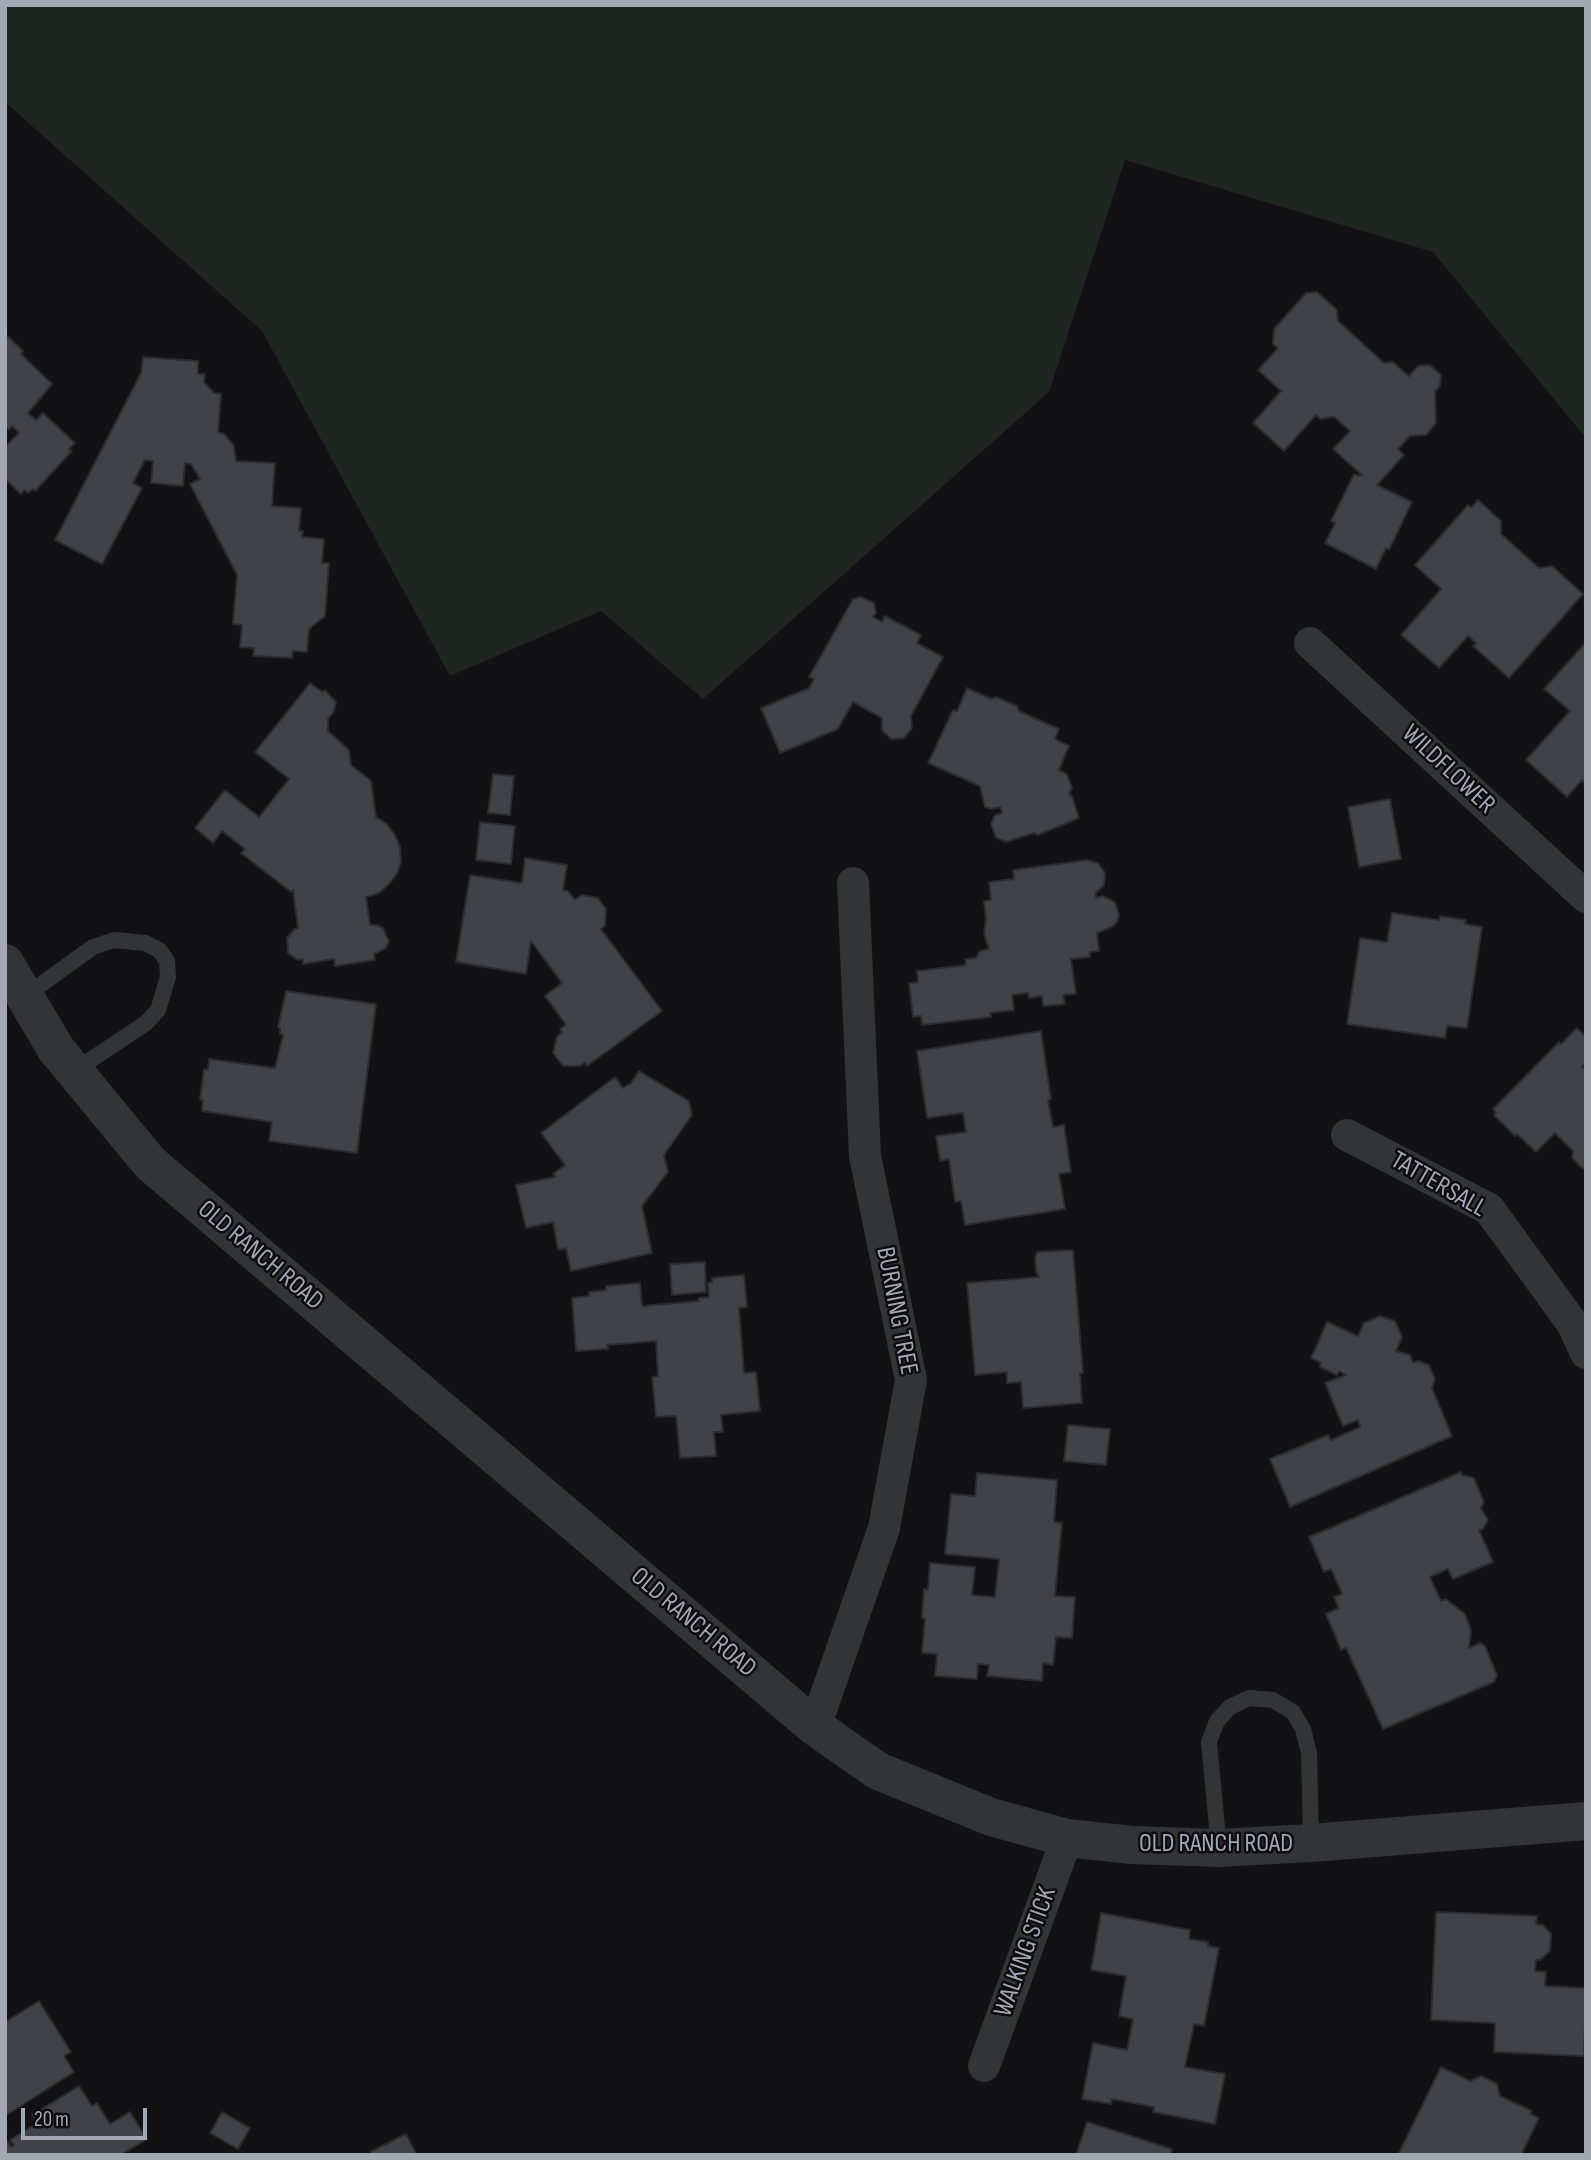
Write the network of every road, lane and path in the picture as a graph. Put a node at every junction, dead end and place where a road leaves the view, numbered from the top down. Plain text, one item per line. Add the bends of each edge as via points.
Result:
1 (1310, 643) dead end
2 (853, 883) dead end
3 (1586, 897) edge
4 (5, 963) edge
5 (25, 996) junction
6 (74, 1071) junction
7 (1347, 1135) dead end
8 (1586, 1353) edge
9 (815, 1727) junction
10 (1586, 1821) edge
11 (1067, 1838) junction
12 (1311, 1843) junction
13 (1219, 1848) junction
14 (984, 2066) dead end

1 - 3 street, WILDFLOWER
2 - 9 street, BURNING TREE via 864,1157 911,1380 884,1528
4 - 5 street, OLD RANCH ROAD
5 - 6 street, OLD RANCH ROAD
5 - 6 lane via 93,947 114,940 145,943 167,961 168,977 158,1010
6 - 9 street, OLD RANCH ROAD via 150,1163
7 - 8 street, TATTERSALL via 1489,1209 1572,1323
9 - 11 street, OLD RANCH ROAD via 878,1771 991,1817
10 - 12 street, OLD RANCH ROAD
11 - 13 street, OLD RANCH ROAD
11 - 14 street, WALKING STICK
12 - 13 street, OLD RANCH ROAD
12 - 13 lane via 1309,1753 1303,1729 1293,1712 1273,1700 1249,1698 1230,1707 1217,1721 1209,1742

